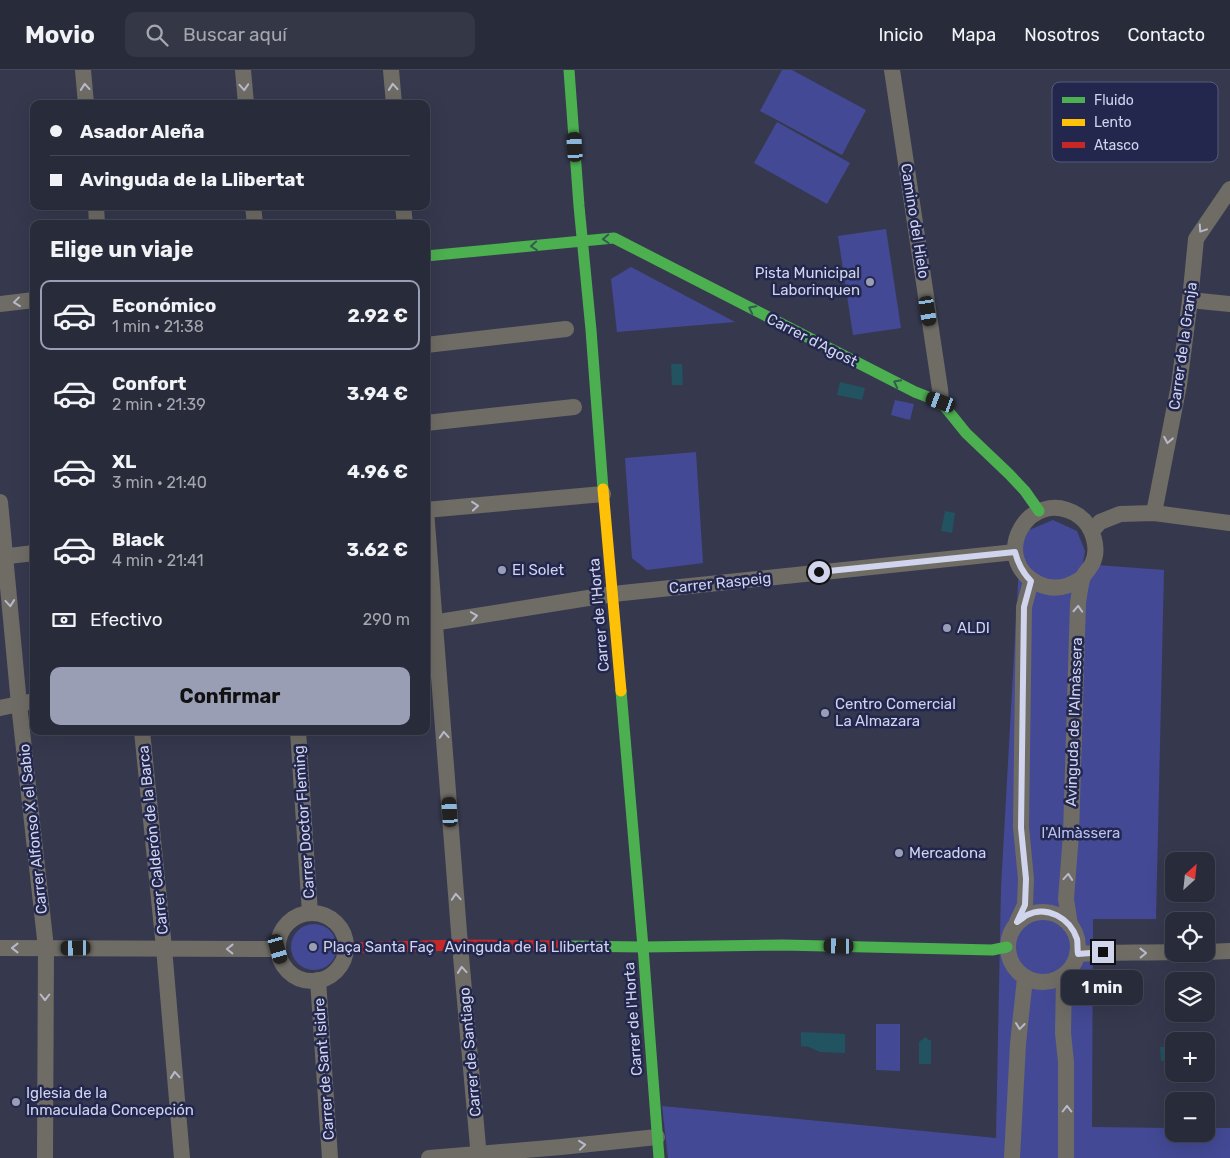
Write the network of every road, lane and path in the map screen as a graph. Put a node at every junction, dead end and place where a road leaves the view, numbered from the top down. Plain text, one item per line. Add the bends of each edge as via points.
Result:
1 (83, 70) edge
2 (243, 70) edge
3 (391, 70) edge
4 (570, 70) edge
5 (892, 70) edge
6 (86, 100) edge
7 (246, 100) edge
8 (394, 100) edge
9 (1230, 189) edge
10 (583, 241) junction
11 (430, 256) edge
12 (30, 300) edge
13 (1190, 300) junction
14 (0, 304) edge
15 (1230, 304) edge
16 (566, 329) dead end
17 (430, 345) edge
18 (941, 402) junction
19 (574, 408) dead end
20 (430, 423) edge
21 (603, 494) junction
22 (0, 502) edge
23 (430, 510) edge
24 (1039, 511) junction
25 (1154, 513) junction
26 (1230, 523) edge
27 (1092, 531) junction
28 (1015, 552) junction
29 (30, 553) edge
30 (3, 556) edge
31 (1082, 578) junction
32 (1031, 581) junction
33 (613, 594) junction
34 (430, 600) edge
35 (431, 623) edge
36 (27, 703) edge
37 (0, 708) edge
38 (142, 735) edge
39 (298, 735) edge
40 (310, 913) junction
41 (1017, 922) junction
42 (1070, 925) junction
43 (460, 946) junction
44 (643, 947) junction
45 (1007, 947) junction
46 (0, 948) edge
47 (46, 948) junction
48 (164, 948) junction
49 (346, 948) junction
50 (278, 949) junction
51 (1230, 951) edge
52 (1165, 952) edge
53 (1215, 952) edge
54 (1078, 954) junction
55 (1064, 976) junction
56 (1025, 978) junction
57 (318, 980) junction
58 (657, 1137) junction
59 (561, 1153) edge
60 (479, 1156) edge
61 (46, 1158) edge
62 (182, 1158) edge
63 (330, 1158) edge
64 (429, 1158) edge
65 (659, 1158) edge
66 (1012, 1158) edge
67 (1066, 1158) edge

6 -> 1 street
2 -> 7 street
8 -> 3 street
4 - 10 street, Carrer de l'Horta
5 - 18 street, Camino del Hielo
9 -> 13 street, Carrer de la Granja via 1196,239
10 -> 11 street, Carrer d'Agost
18 -> 10 street, Carrer d'Agost via 915,392 614,238
10 - 21 street, Carrer de l'Horta
12 -> 14 street
13 - 15 street
13 -> 25 street, Carrer de la Granja via 1179,385
16 - 17 street
18 - 24 street via 966,433 1024,490
19 - 20 street
23 -> 21 street
21 - 33 street, Carrer de l'Horta
22 - 30 street, Carrer Alfonso X el Sabio
24 - 27 street via 1061,508 1072,511
24 - 28 street via 1022,525 1016,537
25 - 26 street
25 - 27 street via 1120,514 1100,522
27 - 31 street via 1095,548 1092,563
28 - 32 street via 1018,564
28 - 33 street, Carrer Raspeig
29 - 30 street
30 -> 36 street, Carrer Alfonso X el Sabio
31 - 32 street via 1065,587 1046,587
42 -> 31 street, Avinguda de l'Almàssera via 1066,899 1078,603
32 - 41 street via 1024,607 1021,828 1025,905
35 -> 33 street, Carrer Raspeig
33 - 44 street, Carrer de l'Horta
34 - 35 street, Carrer de Santiago
43 -> 35 street, Carrer de Santiago
36 - 37 street
36 - 47 street, Carrer Alfonso X el Sabio
38 - 48 street, Carrer Calderón de la Barca
39 - 40 street, Carrer Doctor Fleming
40 - 49 street via 332,919 345,937
40 - 50 street via 291,921 279,938
41 - 42 street via 1037,912 1053,913
41 - 45 street via 1008,937
42 - 54 street via 1077,940
43 - 44 street, Avinguda de la Llibertat
43 - 49 street, Avinguda de la Llibertat
60 -> 43 street, Carrer de Santiago
44 - 45 street, Avinguda de la Llibertat via 784,945 992,950
44 - 58 street, Carrer de l'Horta
45 - 56 street via 1010,961
47 -> 46 street
47 - 48 street
47 -> 61 street, Carrer Alfonso X el Sabio
50 -> 48 street
62 -> 48 street, Carrer Calderón de la Barca
49 - 57 street via 338,969
50 - 57 street via 282,963 292,974 304,980
51 - 53 street
54 -> 52 street
54 - 55 street
55 - 56 street via 1048,982
67 -> 55 street
56 -> 66 street
57 - 63 street, Carrer de Sant Isidre
59 -> 58 street
58 - 65 street, Carrer de l'Horta
59 - 60 street
60 - 64 street

